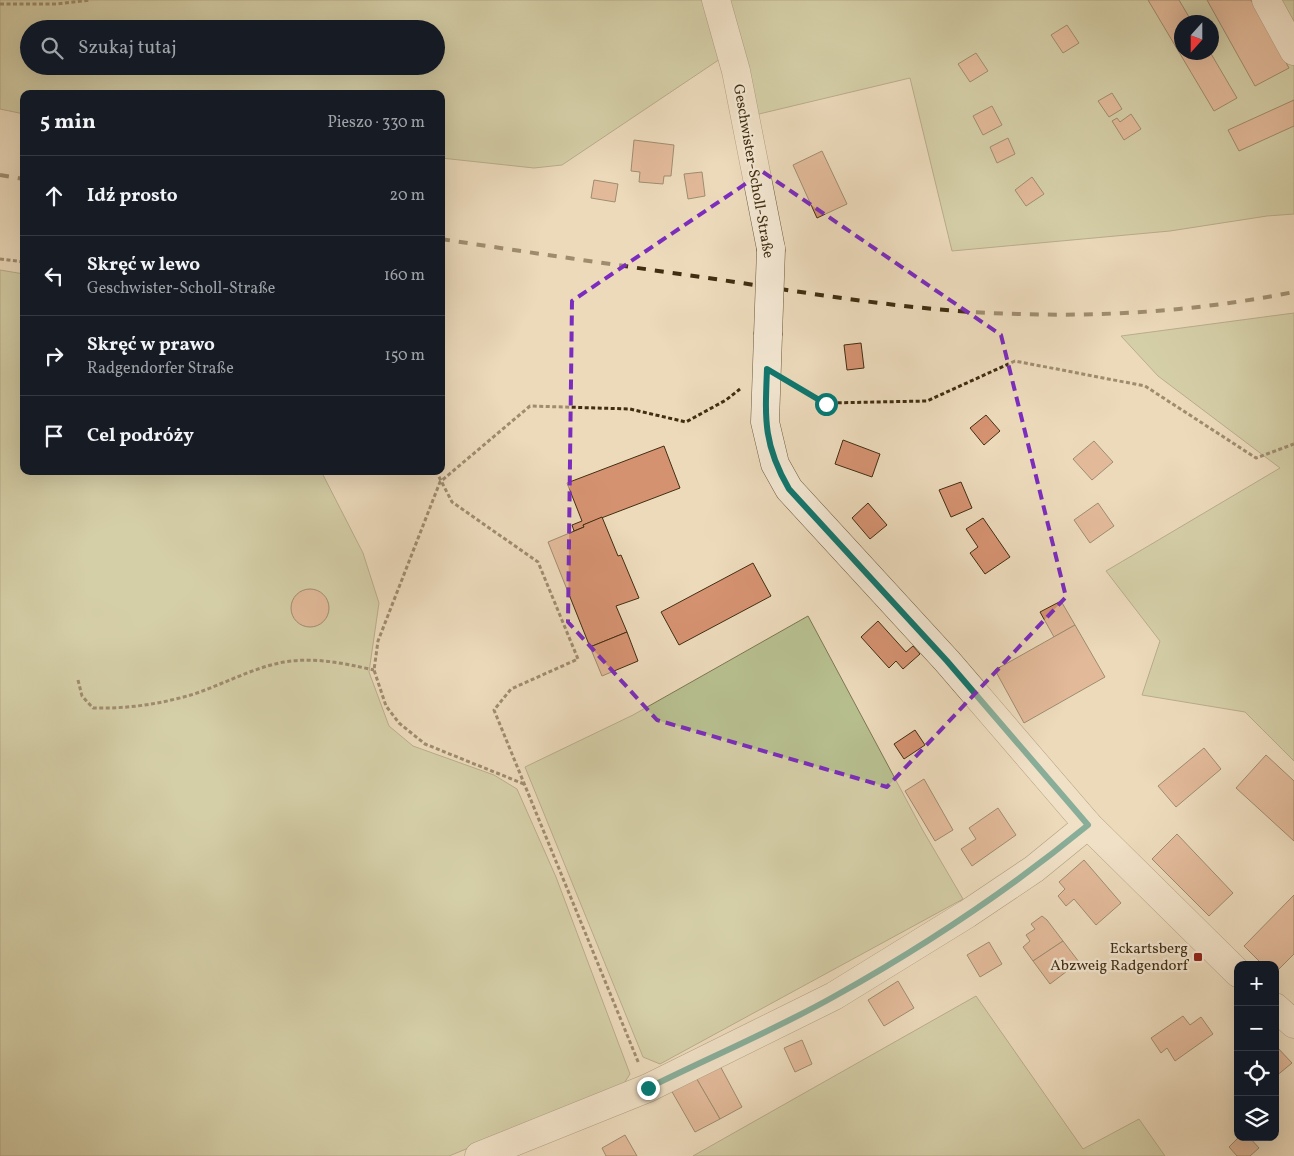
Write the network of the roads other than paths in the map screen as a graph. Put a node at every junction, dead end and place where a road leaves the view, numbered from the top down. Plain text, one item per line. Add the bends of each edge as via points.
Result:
1 (716, 0) edge
2 (1266, 0) edge
3 (1294, 51) edge
4 (1088, 825) junction
5 (1234, 969) edge
6 (1279, 1011) edge
7 (1294, 1024) edge
8 (479, 1156) edge

1 - 4 street, Geschwister-Scholl-Straße, bridge via 736,71 771,249 765,422 775,464 789,489 947,661
2 - 3 street
4 - 5 street, Geschwister-Scholl-Straße
4 - 8 street via 1034,869 834,996 648,1088
6 - 7 street

